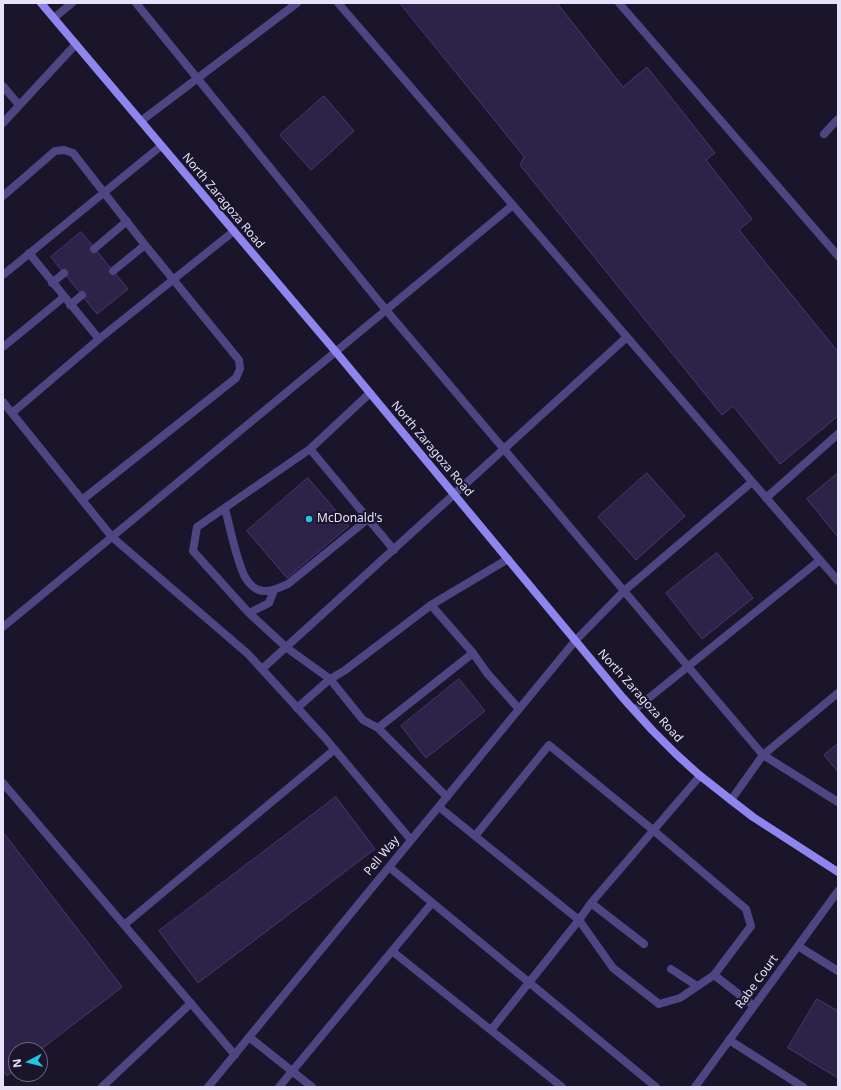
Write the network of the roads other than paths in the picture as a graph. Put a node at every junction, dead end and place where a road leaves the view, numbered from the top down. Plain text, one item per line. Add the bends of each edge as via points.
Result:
1 (41, 3) edge
2 (72, 3) edge
3 (136, 3) edge
4 (296, 3) edge
5 (338, 3) edge
6 (619, 3) edge
7 (54, 18) junction
8 (76, 44) junction
9 (198, 78) junction
10 (3, 86) edge
11 (19, 105) junction
12 (838, 119) edge
13 (141, 122) junction
14 (3, 123) edge
15 (824, 134) dead end
16 (161, 146) junction
17 (104, 193) junction
18 (3, 196) edge
19 (513, 205) junction
20 (127, 222) junction
21 (234, 232) junction
22 (145, 245) junction
23 (94, 248) dead end
24 (29, 253) junction
25 (838, 256) edge
26 (113, 271) dead end
27 (64, 273) dead end
28 (3, 275) edge
29 (173, 280) junction
30 (52, 283) junction
31 (82, 295) dead end
32 (64, 297) junction
33 (70, 305) junction
34 (386, 310) junction
35 (627, 337) junction
36 (98, 339) junction
37 (3, 347) edge
38 (336, 352) junction
39 (370, 393) junction
40 (3, 402) edge
41 (12, 413) junction
42 (838, 434) edge
43 (310, 449) junction
44 (504, 449) junction
45 (752, 482) junction
46 (454, 495) junction
47 (766, 498) junction
48 (82, 500) junction
49 (225, 508) junction
50 (368, 519) junction
51 (112, 537) junction
52 (394, 550) junction
53 (508, 559) junction
54 (820, 560) junction
55 (838, 581) edge
56 (274, 590) junction
57 (624, 591) junction
58 (432, 605) junction
59 (249, 613) junction
60 (3, 628) edge
61 (575, 641) junction
62 (287, 648) junction
63 (472, 653) junction
64 (688, 666) junction
65 (262, 669) junction
66 (330, 679) junction
67 (838, 693) edge
68 (297, 708) junction
69 (519, 709) junction
70 (634, 710) junction
71 (378, 728) junction
72 (334, 750) junction
73 (763, 755) junction
74 (700, 776) junction
75 (3, 783) edge
76 (447, 797) junction
77 (730, 800) junction
78 (838, 802) edge
79 (439, 806) junction
80 (654, 830) junction
81 (475, 836) junction
82 (411, 840) junction
83 (389, 867) junction
84 (838, 872) edge
85 (838, 891) edge
86 (432, 903) junction
87 (591, 903) junction
88 (579, 920) junction
89 (124, 925) junction
90 (644, 944) dead end
91 (798, 946) junction
92 (392, 951) junction
93 (671, 969) dead end
94 (838, 971) edge
95 (714, 975) junction
96 (529, 983) junction
97 (697, 986) junction
98 (191, 1003) junction
99 (754, 1006) junction
100 (491, 1030) junction
101 (249, 1037) junction
102 (729, 1040) junction
103 (235, 1054) junction
104 (292, 1071) junction
105 (651, 1085) edge
106 (102, 1087) edge
107 (208, 1087) edge
108 (279, 1087) edge
109 (312, 1087) edge
110 (562, 1087) edge
111 (695, 1087) edge
112 (803, 1087) edge

1 - 7 main road, North Zaragoza Road
2 - 7 street
3 - 9 street
4 - 9 street
5 - 19 street
6 - 25 street
7 - 8 main road, North Zaragoza Road
8 - 11 street
8 - 13 main road, North Zaragoza Road
9 - 13 street
9 - 34 street
10 - 11 street
11 - 14 street
12 - 15 street
13 - 16 main road, North Zaragoza Road
16 - 17 street
16 - 21 main road, North Zaragoza Road
17 - 18 street via 73,153 64,150 55,151
17 - 20 street
17 - 24 street
19 - 34 street
19 - 35 street
20 - 22 street
20 - 23 street
21 - 29 street
21 - 38 main road, North Zaragoza Road
22 - 26 street
22 - 29 street
24 - 28 street
24 - 30 street
27 - 30 street
29 - 36 street
29 - 48 street via 239,360 240,369 236,378
30 - 32 street
31 - 33 street
32 - 33 street
32 - 37 street
33 - 36 street
34 - 38 street
34 - 44 street
35 - 44 street
35 - 45 street
36 - 41 street
38 - 39 main road, North Zaragoza Road
38 - 51 street
39 - 43 street
39 - 46 main road, North Zaragoza Road
40 - 41 street
41 - 48 street
42 - 47 street
43 - 49 street
43 - 50 street
44 - 46 street
44 - 57 street
45 - 47 street
45 - 57 street, Pell Way
46 - 52 street
46 - 53 main road, North Zaragoza Road
47 - 54 street
48 - 51 street
49 - 56 street via 245,577 253,587 263,591
49 - 59 street via 196,527 193,551
50 - 52 street
50 - 56 street via 288,584
51 - 60 street
51 - 65 street via 248,654
52 - 62 street
53 - 58 street
53 - 61 main road, North Zaragoza Road
54 - 55 street
54 - 64 street
56 - 59 street via 269,603
57 - 61 street, Pell Way
57 - 64 street
58 - 63 street
58 - 66 street
59 - 62 street
61 - 69 street, Pell Way
61 - 70 main road, North Zaragoza Road
62 - 65 street
62 - 66 street
63 - 69 street
63 - 71 street
64 - 70 street
64 - 73 street
65 - 68 street
66 - 68 street
66 - 71 street via 363,720
67 - 73 street
68 - 72 street
69 - 76 street, Pell Way
70 - 74 main road, North Zaragoza Road
71 - 76 street
72 - 82 street
72 - 89 street
73 - 77 street
73 - 78 street
74 - 77 main road, North Zaragoza Road
74 - 80 street
75 - 89 street
76 - 79 street, Pell Way
77 - 84 main road, North Zaragoza Road
79 - 81 street
79 - 82 street, Pell Way
80 - 81 street via 549,745
80 - 87 street
80 - 95 street via 746,909 751,926
81 - 88 street
82 - 83 street, Pell Way
83 - 86 street
83 - 101 street, Pell Way
85 - 91 street, Rabe Court
86 - 92 street
86 - 96 street
87 - 88 street
87 - 90 street
88 - 96 street
88 - 97 street via 613,968 659,1004 680,998
89 - 98 street
91 - 94 street
91 - 99 street, Rabe Court
92 - 100 street
92 - 104 street
93 - 97 street
95 - 97 street
95 - 99 street
96 - 100 street
96 - 105 street
98 - 103 street
98 - 106 street
99 - 102 street, Rabe Court
100 - 110 street
101 - 103 street, Pell Way
101 - 104 street
102 - 111 street, Rabe Court
102 - 112 street
103 - 107 street, Pell Way
104 - 108 street
104 - 109 street

